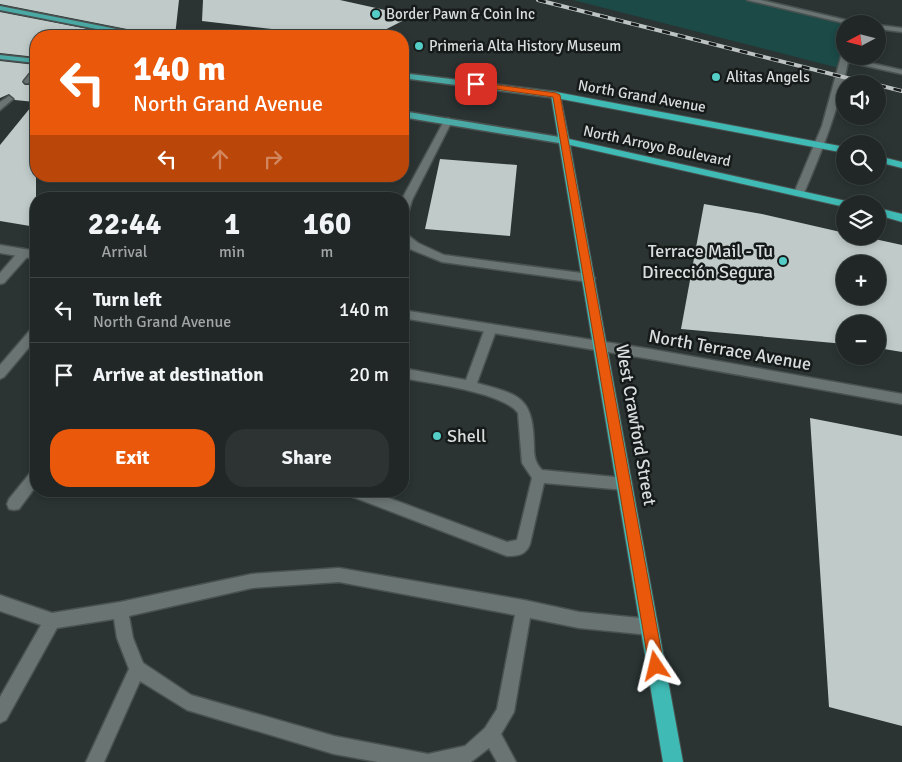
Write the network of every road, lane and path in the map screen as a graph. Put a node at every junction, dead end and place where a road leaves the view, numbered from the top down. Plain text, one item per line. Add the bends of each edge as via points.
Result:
1 (751, 0) edge
2 (0, 8) edge
3 (836, 19) edge
4 (886, 28) edge
5 (112, 30) edge
6 (902, 30) edge
7 (0, 57) edge
8 (30, 60) edge
9 (843, 65) edge
10 (875, 65) edge
11 (902, 72) edge
12 (409, 76) edge
13 (30, 79) edge
14 (28, 81) dead end
15 (556, 95) junction
16 (9, 99) dead end
17 (0, 107) edge
18 (409, 115) edge
19 (448, 121) junction
20 (565, 141) junction
21 (821, 144) junction
22 (836, 148) edge
23 (886, 160) edge
24 (902, 165) edge
25 (799, 193) junction
26 (409, 196) edge
27 (836, 202) edge
28 (886, 214) edge
29 (902, 218) edge
30 (409, 242) edge
31 (0, 250) edge
32 (24, 253) junction
33 (30, 254) edge
34 (589, 278) junction
35 (0, 280) edge
36 (409, 315) edge
37 (491, 328) junction
38 (30, 338) edge
39 (600, 346) junction
40 (0, 374) edge
41 (409, 374) edge
42 (469, 386) junction
43 (902, 399) edge
44 (538, 476) junction
45 (30, 484) edge
46 (625, 484) junction
47 (369, 497) edge
48 (14, 504) dead end
49 (0, 603) edge
50 (524, 608) junction
51 (120, 610) junction
52 (52, 621) junction
53 (650, 627) junction
54 (137, 669) junction
55 (0, 714) edge
56 (490, 734) junction
57 (95, 762) edge
58 (426, 762) edge
59 (431, 762) edge
60 (507, 762) edge
61 (673, 762) edge

1 - 3 street
2 - 5 main road
4 - 6 street
7 - 8 main road
9 - 21 street
10 - 11 street
12 - 15 main road, North Grand Avenue
13 - 14 street
15 - 20 highway, West Crawford Street
15 - 21 highway, North Grand Avenue
16 - 17 street
18 - 19 main road, North Arroyo Boulevard
19 - 20 main road, North Arroyo Boulevard
19 - 26 street
20 - 25 highway, North Arroyo Boulevard
20 - 34 highway, West Crawford Street
21 - 22 highway, North Grand Avenue
21 - 25 street
23 - 24 highway
25 - 27 highway, North Arroyo Boulevard
28 - 29 highway
30 - 34 street via 442,258
31 - 32 street
32 - 33 street
32 - 35 street
34 - 39 highway, West Crawford Street
36 - 37 street, North Terrace Avenue
37 - 39 street, North Terrace Avenue
37 - 42 street
38 - 40 street
39 - 43 street, North Terrace Avenue
39 - 46 highway, West Crawford Street
41 - 42 street
42 - 44 street via 521,407 526,416 530,465
44 - 46 street
44 - 47 street via 523,544 518,549 506,548
45 - 48 street
46 - 53 highway, West Crawford Street
49 - 52 street
50 - 51 street via 339,575 252,581
50 - 53 street via 579,620
50 - 56 street via 505,712
51 - 52 street
51 - 54 street via 125,638
52 - 55 street
53 - 61 highway, West Crawford Street
54 - 57 street
54 - 58 street via 187,702 334,745
56 - 59 street via 468,754
56 - 60 street

